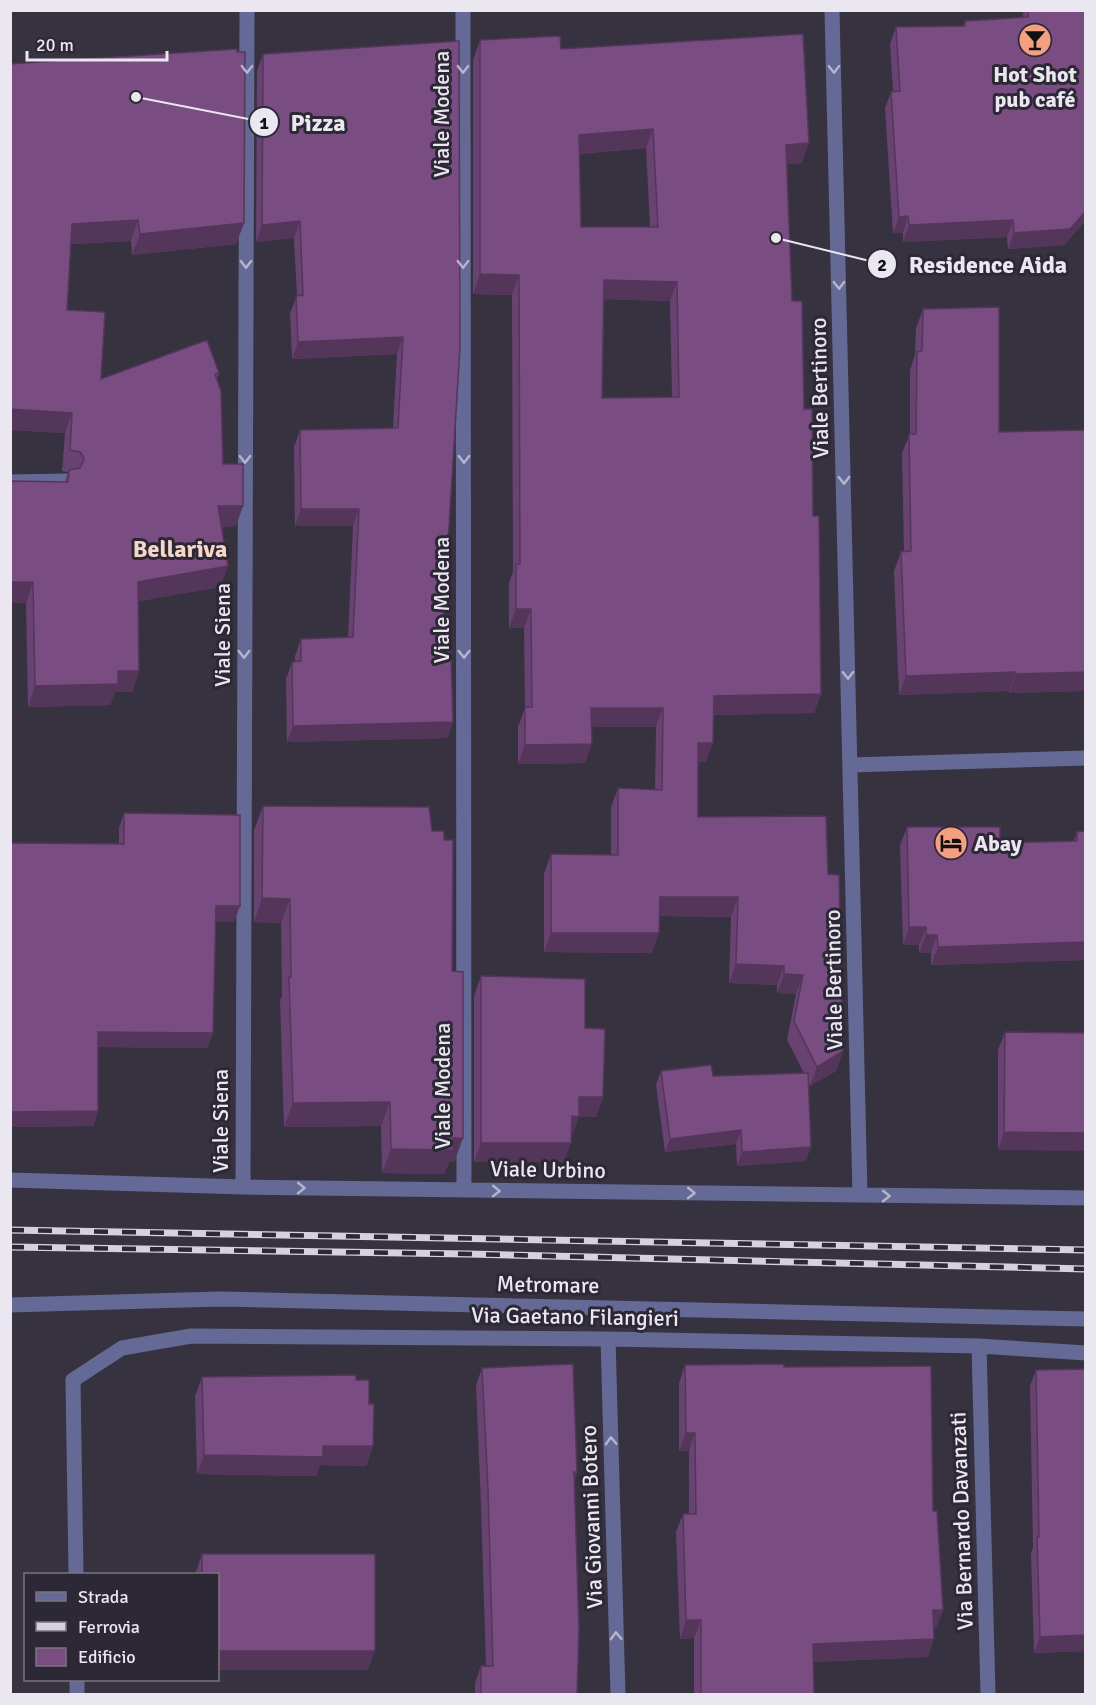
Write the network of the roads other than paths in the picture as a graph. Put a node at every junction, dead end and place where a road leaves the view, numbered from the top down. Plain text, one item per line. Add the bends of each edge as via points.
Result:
1 (247, 10) edge
2 (463, 10) edge
3 (832, 10) edge
4 (67, 481) edge
5 (10, 482) edge
6 (1086, 759) edge
7 (850, 765) junction
8 (10, 1180) edge
9 (243, 1187) junction
10 (464, 1190) junction
11 (860, 1195) junction
12 (1086, 1198) edge
13 (10, 1305) edge
14 (1086, 1319) edge
15 (608, 1339) junction
16 (979, 1346) junction
17 (1086, 1353) edge
18 (76, 1573) edge
19 (618, 1695) edge
20 (988, 1695) edge

1 -> 9 street, Viale Siena
2 -> 10 street, Viale Modena
3 -> 7 street, Viale Bertinoro
4 - 5 street
6 - 7 street
7 - 11 street, Viale Bertinoro
8 - 9 street, Viale Urbino
9 -> 10 street, Viale Urbino
10 -> 11 street, Viale Urbino
11 -> 12 street, Viale Urbino
13 - 14 street, Metromare via 219,1299
15 - 16 street, Via Gaetano Filangieri
15 - 18 street, Via Gaetano Filangieri via 191,1336 122,1348 73,1380
19 -> 15 street, Via Giovanni Botero
16 - 17 street, Via Gaetano Filangieri
16 - 20 street, Via Bernardo Davanzati

